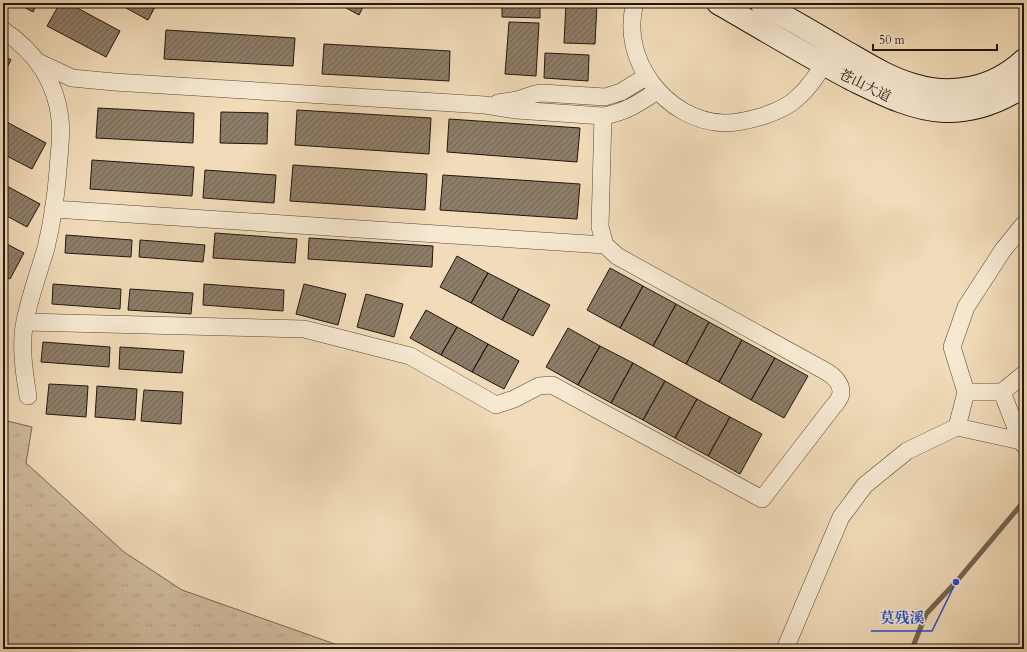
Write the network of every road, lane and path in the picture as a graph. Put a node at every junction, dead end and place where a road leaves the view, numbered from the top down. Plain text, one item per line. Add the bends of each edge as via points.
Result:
1 (634, 3) edge
2 (718, 3) edge
3 (761, 3) edge
4 (3, 30) edge
5 (834, 45) junction
6 (1024, 60) edge
7 (40, 63) junction
8 (824, 65) junction
9 (647, 76) junction
10 (1024, 86) edge
11 (657, 91) junction
12 (486, 105) junction
13 (603, 116) junction
14 (53, 209) junction
15 (1024, 224) edge
16 (605, 245) junction
17 (25, 322) junction
18 (1024, 374) edge
19 (966, 392) junction
20 (1002, 392) junction
21 (28, 396) dead end
22 (957, 427) junction
23 (1023, 443) edge
24 (785, 649) edge

1 - 9 street via 632,37 640,65
2 - 8 main road, 苍山大道
3 - 5 main road, 苍山大道
4 - 7 street via 14,37
5 - 6 main road, 苍山大道 via 896,78 914,85 945,91 967,90 985,85 1011,71
5 - 8 street
7 - 12 street via 72,78 114,82
7 - 14 street via 54,92 60,119 56,198
8 - 10 main road, 苍山大道 via 888,97 908,104 945,111 970,110 992,104
8 - 11 street via 810,84 785,107 770,114 737,122 723,123 687,113
9 - 11 street
9 - 12 street via 621,92 605,97 542,92 517,100
11 - 13 street via 630,108
12 - 13 street via 516,110
13 - 16 street via 600,227
14 - 16 street
14 - 17 street via 46,247
15 - 19 street via 1003,250 966,307 952,347
16 - 17 street via 617,256 827,372 838,382 840,396 762,499 552,385 539,386 496,405 410,356 304,329
17 - 21 street via 23,364
18 - 20 street
19 - 20 street
19 - 22 street
20 - 23 street
22 - 23 street
22 - 24 street via 907,451 865,485 841,517

